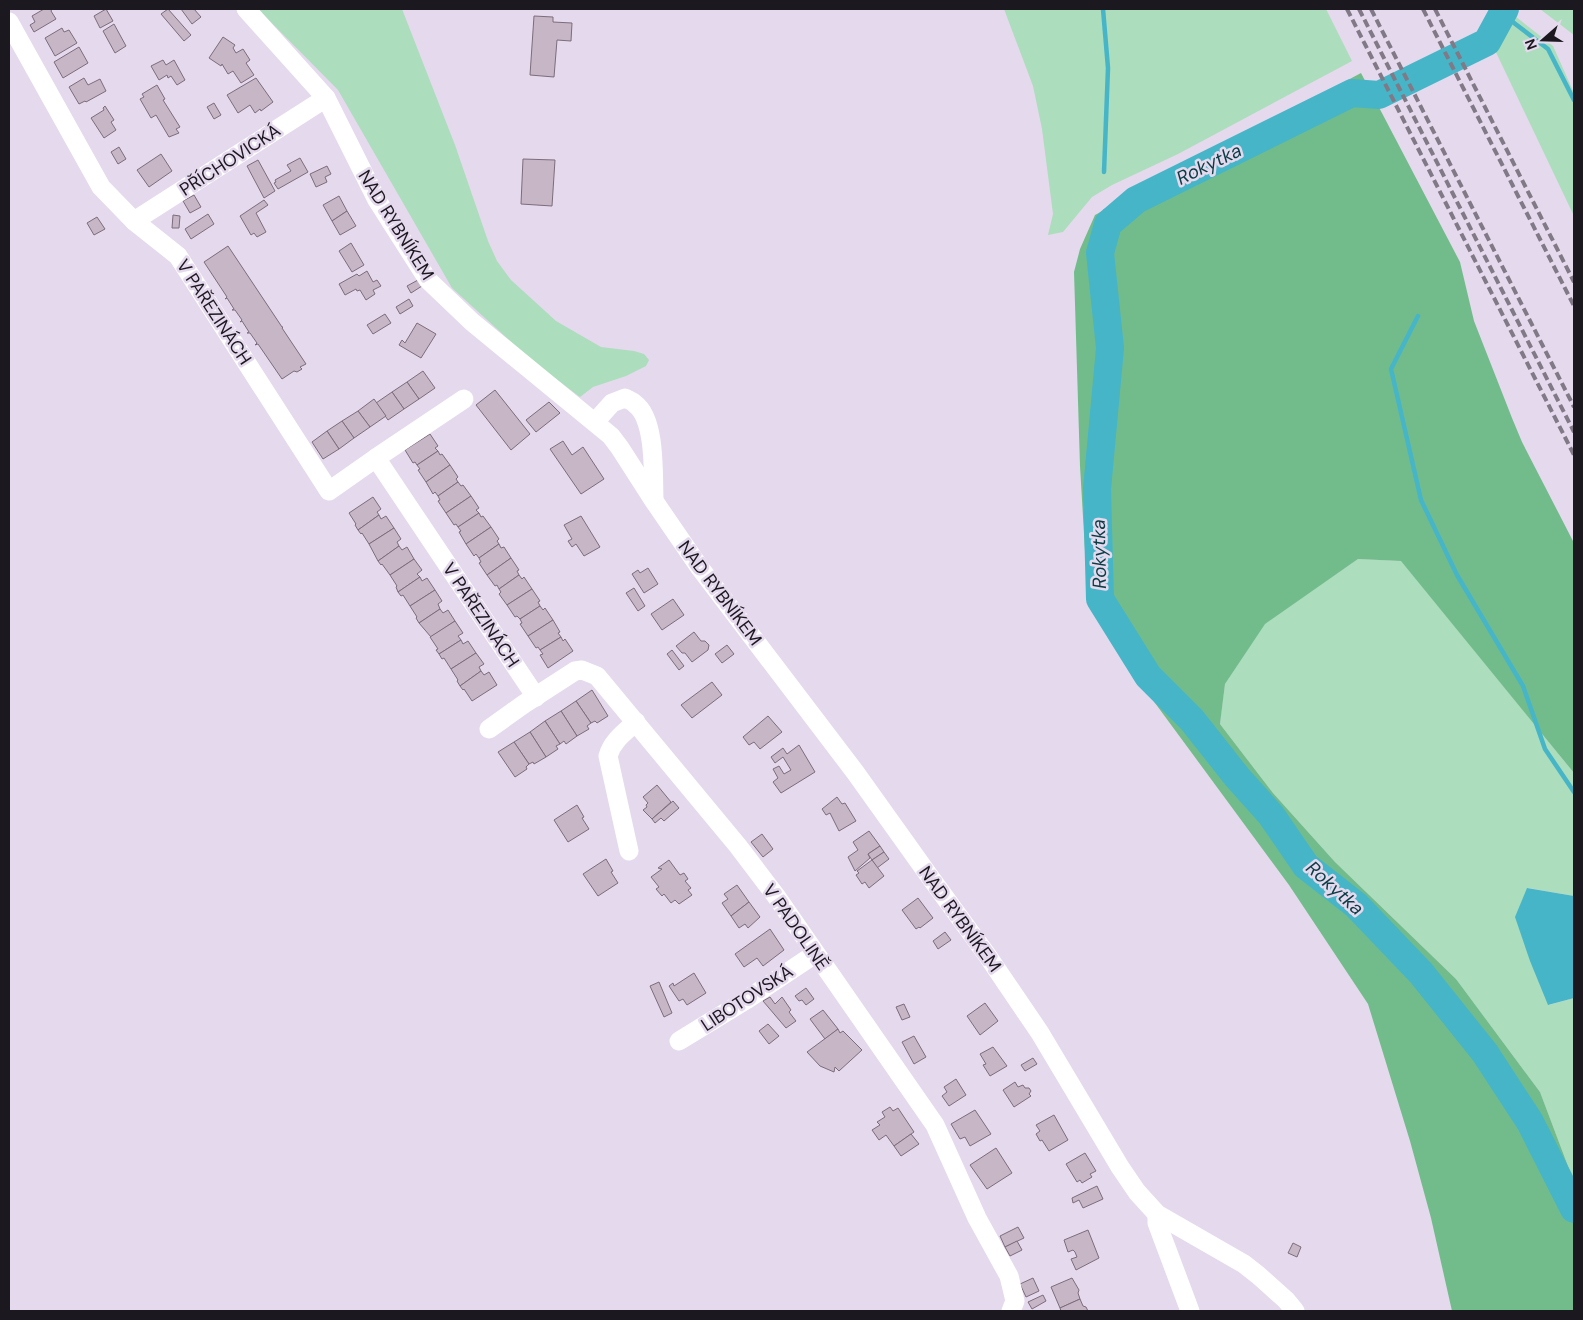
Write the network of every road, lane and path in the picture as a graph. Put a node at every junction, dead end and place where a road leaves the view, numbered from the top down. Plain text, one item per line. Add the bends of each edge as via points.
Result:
1 (246, 9) edge
2 (9, 22) edge
3 (326, 98) junction
4 (134, 221) junction
5 (464, 399) dead end
6 (595, 422) junction
7 (376, 458) junction
8 (654, 501) junction
9 (536, 697) junction
10 (636, 722) junction
11 (489, 729) dead end
12 (629, 851) dead end
13 (815, 954) junction
14 (680, 1041) dead end
15 (1157, 1214) junction
16 (1194, 1236) junction
17 (1170, 1257) junction
18 (1011, 1311) edge
19 (1190, 1311) edge
20 (1295, 1311) edge

1 - 3 street, NAD RYBNÍKEM
2 - 4 street, V PAŘEZINÁCH via 101,186
3 - 4 street, PŘÍCHOVICKÁ
3 - 6 street, NAD RYBNÍKEM via 377,200 428,280 472,322
4 - 7 street, V PAŘEZINÁCH via 178,256 329,491
5 - 7 street, V PAŘEZINÁCH
6 - 8 street, NAD RYBNÍKEM via 620,448
6 - 8 street via 612,403 625,398 637,404 652,442
7 - 9 street, V PAŘEZINÁCH
8 - 15 street, NAD RYBNÍKEM via 700,568 855,772 988,956 1040,1033 1120,1168
9 - 10 street, V PADOLINĚ via 575,671 582,670 597,676
9 - 11 street, V PADOLINĚ
10 - 12 street via 614,742 608,756
10 - 13 street, V PADOLINĚ via 738,846
13 - 14 street, LIBOTOVSKÁ
13 - 18 street, V PADOLINĚ via 935,1125 977,1218 1009,1276 1015,1301
15 - 16 street, NAD RYBNÍKEM
15 - 17 street, NAD RYBNÍKEM via 1157,1223
16 - 17 street
16 - 20 street, NAD RYBNÍKEM via 1251,1269
17 - 19 street, NAD RYBNÍKEM

